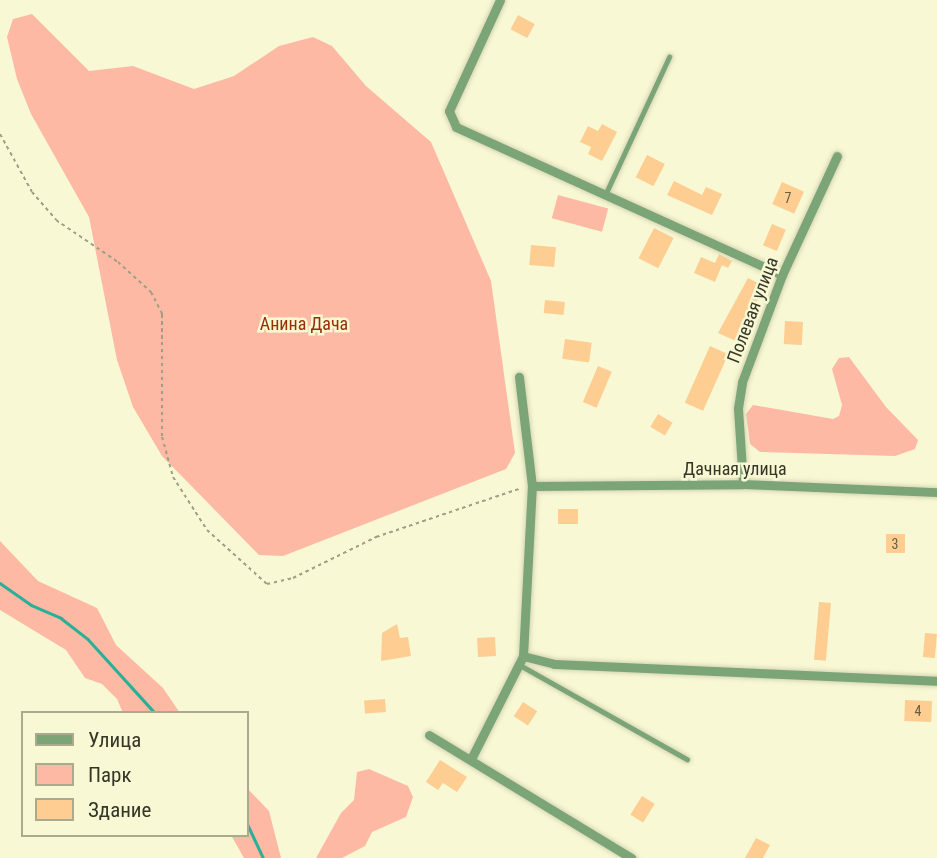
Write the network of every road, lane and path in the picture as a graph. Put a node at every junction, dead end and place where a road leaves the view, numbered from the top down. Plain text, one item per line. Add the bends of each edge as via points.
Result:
1 (500, 0) edge
2 (669, 57) dead end
3 (0, 134) edge
4 (837, 156) dead end
5 (605, 195) junction
6 (782, 275) junction
7 (519, 377) dead end
8 (743, 484) junction
9 (532, 486) junction
10 (937, 492) edge
11 (522, 661) junction
12 (937, 681) edge
13 (429, 735) dead end
14 (471, 759) junction
15 (687, 760) dead end
16 (631, 858) edge

1 - 5 street via 449,111 452,120 456,127
2 - 5 lane
3 - 9 path via 32,192 56,220 118,262 151,292 162,314 162,437 173,477 207,530 267,584 293,578 376,537 510,489
4 - 6 street, Полевая улица
5 - 6 street
6 - 8 street, Полевая улица via 742,382 738,408
7 - 9 street
8 - 9 street, Дачная улица
8 - 10 street, Дачная улица
9 - 11 street
11 - 12 street
11 - 14 street
11 - 15 lane
13 - 14 street
14 - 16 street

